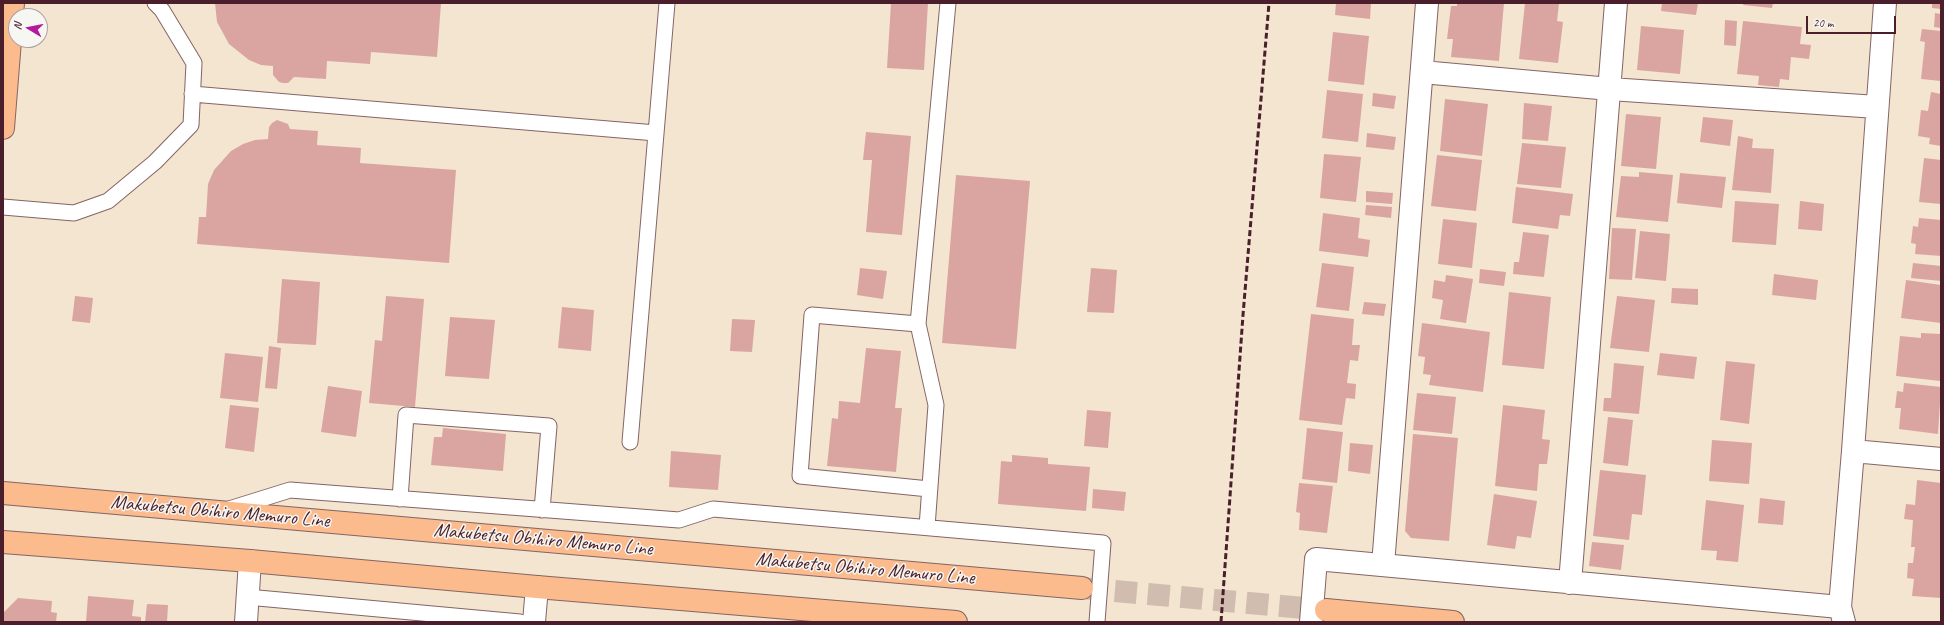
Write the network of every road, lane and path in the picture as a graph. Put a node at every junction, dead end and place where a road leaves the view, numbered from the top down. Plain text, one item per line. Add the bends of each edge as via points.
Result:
1 (13, 3) edge
2 (667, 3) edge
3 (948, 3) edge
4 (1427, 3) edge
5 (1616, 3) edge
6 (1885, 3) edge
7 (160, 5) edge
8 (1422, 72) junction
9 (1610, 90) junction
10 (192, 94) junction
11 (1877, 106) junction
12 (3, 128) edge
13 (656, 133) junction
14 (3, 207) edge
15 (918, 324) junction
16 (630, 442) dead end
17 (1853, 451) junction
18 (1941, 459) edge
19 (929, 489) junction
20 (3, 492) edge
21 (400, 499) junction
22 (542, 510) junction
23 (221, 512) junction
24 (927, 527) junction
25 (3, 542) edge
26 (250, 561) junction
27 (1383, 565) junction
28 (1570, 583) junction
29 (537, 587) junction
30 (1082, 588) tunnel mouth
31 (247, 597) junction
32 (1842, 614) edge
33 (1318, 616) edge
34 (246, 622) edge
35 (520, 622) edge
36 (534, 622) edge
37 (956, 622) edge
38 (1097, 622) edge
39 (1453, 622) edge

1 - 12 main road
2 - 13 lane
3 - 15 lane
4 - 8 street
5 - 9 street
6 - 11 street
7 - 10 lane via 194,63
8 - 9 street
8 - 27 street
9 - 11 street
9 - 28 street
10 - 13 lane
10 - 14 lane via 191,125 155,162 108,201 74,213
11 - 17 street
13 - 16 lane
15 - 19 lane via 936,405
15 - 19 lane via 812,315 800,476
17 - 18 street
17 - 32 street
19 - 24 lane
20 - 23 main road, Makubetsu Obihiro Memuro Line
21 - 22 lane
21 - 22 lane via 406,415 422,416 549,426
21 - 23 lane via 290,490
22 - 24 lane via 679,520 712,509
23 - 30 main road, Makubetsu Obihiro Memuro Line
24 - 38 lane via 1103,543
25 - 26 main road
26 - 29 main road
26 - 31 street
27 - 28 street
27 - 33 street via 1316,559
28 - 32 street
29 - 36 street
29 - 37 main road
31 - 34 street
31 - 35 lane
33 - 39 main road

